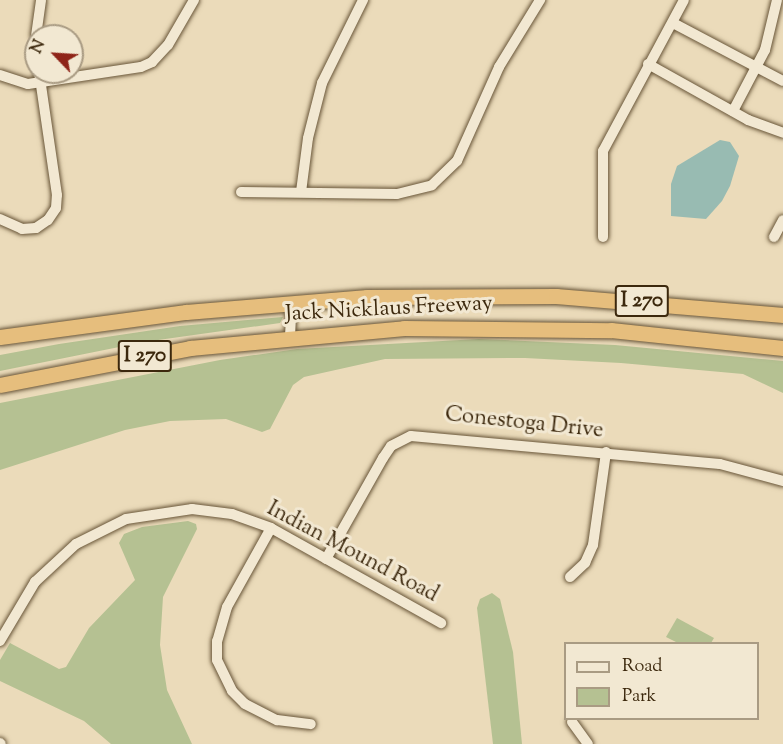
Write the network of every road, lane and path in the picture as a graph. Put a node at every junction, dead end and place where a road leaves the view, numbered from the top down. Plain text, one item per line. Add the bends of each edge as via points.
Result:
1 (41, 0) edge
2 (194, 0) edge
3 (363, 0) edge
4 (540, 0) edge
5 (684, 0) edge
6 (777, 0) edge
7 (673, 22) junction
8 (38, 24) edge
9 (648, 64) junction
10 (758, 67) junction
11 (84, 74) edge
12 (0, 75) edge
13 (783, 81) edge
14 (24, 83) edge
15 (41, 84) edge
16 (733, 111) junction
17 (783, 133) edge
18 (241, 192) dead end
19 (301, 192) junction
20 (0, 219) edge
21 (783, 220) edge
22 (603, 237) dead end
23 (774, 237) dead end
24 (292, 302) junction
25 (783, 315) edge
26 (290, 336) junction
27 (0, 337) edge
28 (783, 348) edge
29 (0, 385) edge
30 (606, 452) junction
31 (783, 481) edge
32 (271, 528) junction
33 (326, 559) junction
34 (570, 577) dead end
35 (441, 623) dead end
36 (0, 641) edge
37 (572, 722) dead end
38 (311, 724) dead end
39 (588, 744) edge

1 - 8 street
2 - 11 street via 168,45 152,62 130,70
3 - 19 street via 322,83 308,138
4 - 19 street via 499,67 457,161 442,178 414,192 397,194
5 - 7 street
6 - 10 street
7 - 9 street
7 - 10 street
9 - 16 street
9 - 22 street via 603,151
10 - 13 street
10 - 16 street
12 - 14 street
15 - 20 street via 57,195 52,215 31,228 13,226
16 - 17 street
18 - 19 street
21 - 23 street
24 - 25 highway, Jack Nicklaus Freeway / I 270 via 445,295 556,296
24 - 26 street
24 - 27 highway, Jack Nicklaus Freeway / I 270
26 - 28 highway, Jack Nicklaus Freeway / I 270 via 404,328 542,327 680,335
26 - 29 highway, Jack Nicklaus Freeway / I 270 via 190,348
30 - 31 street, Conestoga Drive via 720,464
30 - 33 street, Conestoga Drive via 411,435 391,446
30 - 34 street via 593,545 585,563
32 - 33 street, Indian Mound Road
32 - 36 street, Indian Mound Road via 232,514 192,509 126,519 76,544 48,568 24,597
32 - 38 street via 227,607 217,641 218,660 232,691 245,705 277,720
33 - 35 street, Indian Mound Road
37 - 39 street

